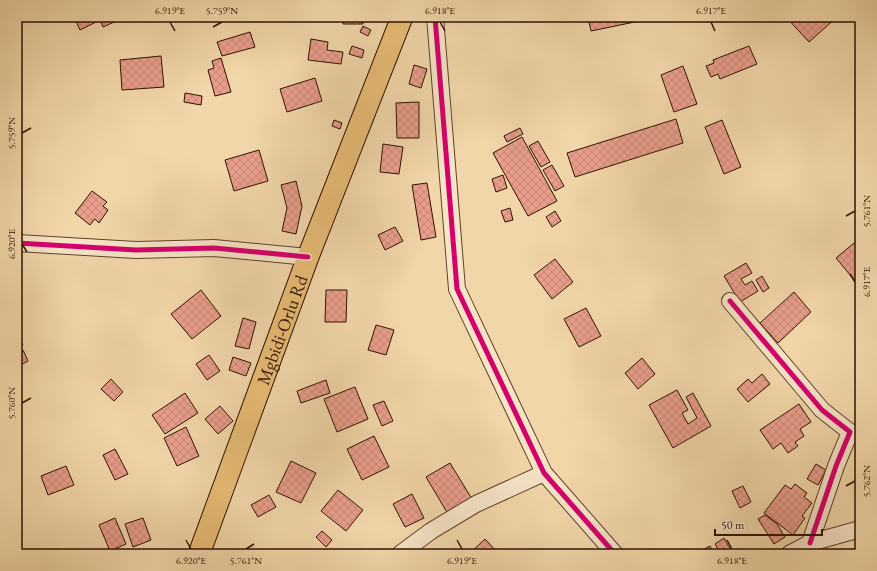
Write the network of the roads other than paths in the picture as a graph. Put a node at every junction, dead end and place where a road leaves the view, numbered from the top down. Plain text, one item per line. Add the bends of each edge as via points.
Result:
1 (402, 17) edge
2 (435, 17) edge
3 (17, 243) edge
4 (308, 257) junction
5 (730, 301) dead end
6 (544, 473) junction
7 (860, 528) edge
8 (810, 543) junction
9 (199, 554) edge
10 (400, 554) edge
11 (615, 554) edge
12 (789, 554) edge

1 - 4 main road, Mgbidi-Orlu Rd
2 - 6 street via 456,289
3 - 4 street via 136,250 214,248
4 - 9 main road, Mgbidi-Orlu Rd
5 - 8 street via 822,410 850,432
6 - 10 street via 476,504 431,531
6 - 11 street
7 - 8 street
8 - 12 street

